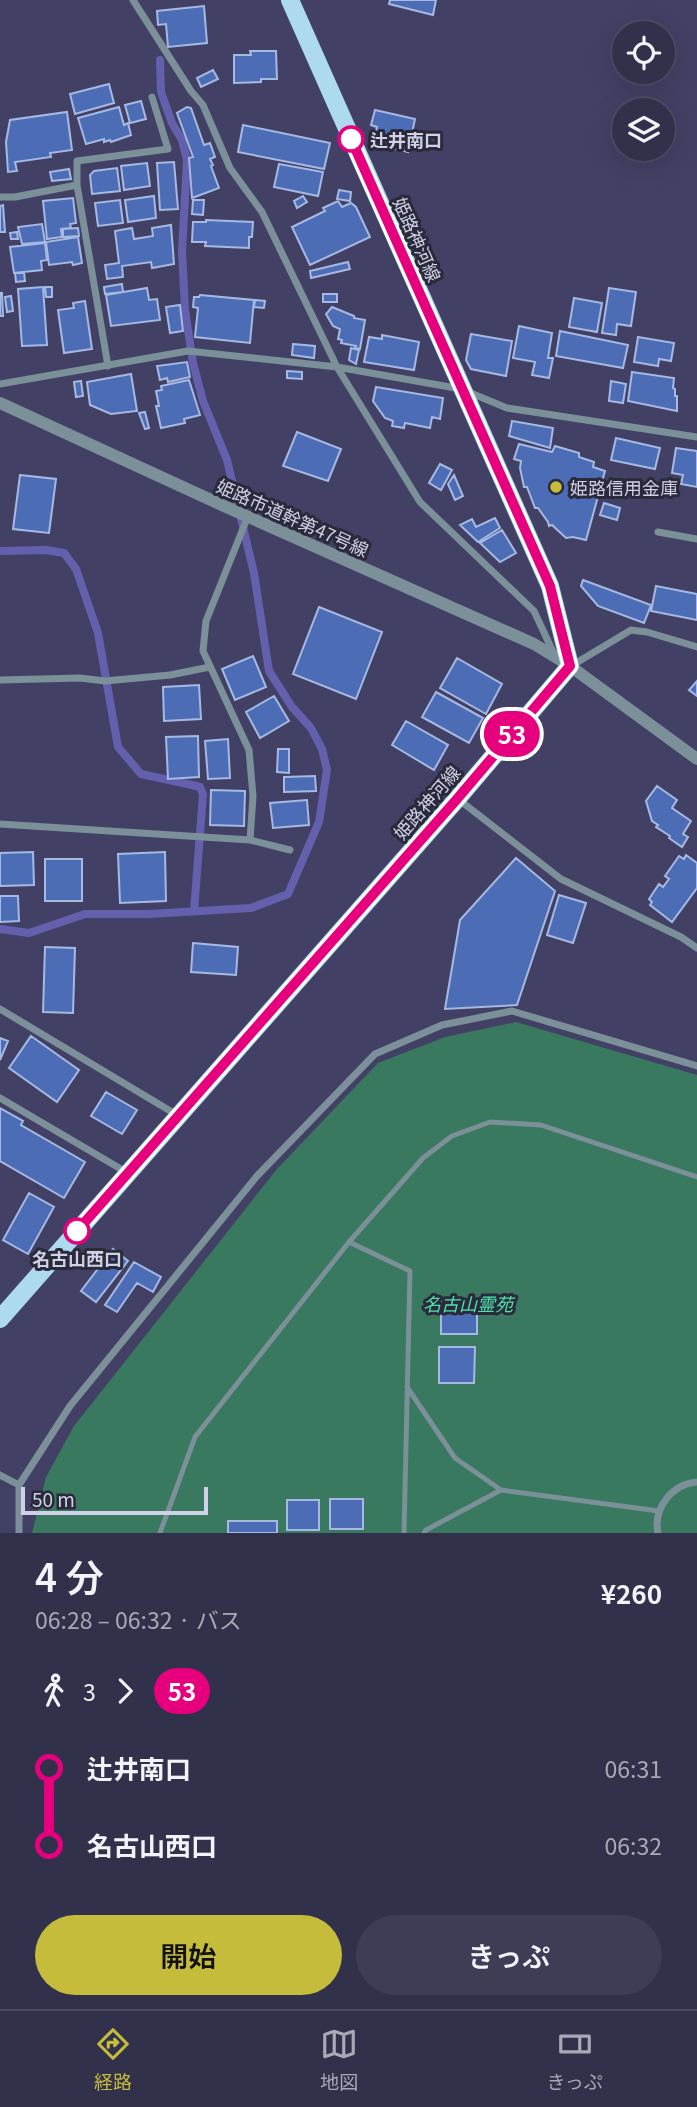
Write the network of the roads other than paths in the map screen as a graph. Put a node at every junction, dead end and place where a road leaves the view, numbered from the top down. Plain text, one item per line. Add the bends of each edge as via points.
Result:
1 (133, 0) edge
2 (290, 0) edge
3 (152, 97) dead end
4 (77, 185) junction
5 (0, 197) edge
6 (108, 366) junction
7 (337, 367) junction
8 (0, 384) edge
9 (461, 389) junction
10 (0, 403) edge
11 (697, 437) edge
12 (248, 516) junction
13 (658, 533) dead end
14 (697, 539) edge
15 (697, 647) edge
16 (554, 655) junction
17 (570, 666) junction
18 (210, 667) junction
19 (0, 680) edge
20 (697, 759) edge
21 (457, 799) junction
22 (0, 824) edge
23 (250, 840) junction
24 (290, 850) dead end
25 (697, 948) edge
26 (0, 1009) edge
27 (697, 1066) edge
28 (0, 1098) edge
29 (177, 1116) junction
30 (127, 1173) junction
31 (697, 1177) edge
32 (349, 1242) junction
33 (0, 1318) edge
34 (407, 1387) junction
35 (0, 1475) edge
36 (697, 1482) edge
37 (19, 1485) junction
38 (501, 1490) junction
39 (659, 1511) junction
40 (19, 1533) edge
41 (160, 1533) edge
42 (404, 1533) edge
43 (424, 1533) edge
44 (658, 1533) edge

1 - 7 street via 203,105 230,168 262,212
2 - 9 main road, 姫路神河線
3 - 4 street via 168,149 77,161
4 - 5 street
4 - 6 street
6 - 7 street via 188,351
6 - 8 street
7 - 9 street
7 - 16 street via 420,502 534,611
9 - 11 street via 507,408
9 - 17 main road, 姫路神河線 via 550,586
10 - 12 street, 姫路市道幹第47号線
12 - 16 street, 姫路市道幹第47号線
12 - 18 street via 206,621 203,651
13 - 14 street
15 - 17 street via 631,630
16 - 17 street, 姫路市道幹第47号線
17 - 20 street, 姫路市道幹第47号線
17 - 21 main road, 姫路神河線
18 - 19 street via 106,681
18 - 23 street via 249,750
21 - 25 street via 561,879
21 - 29 main road, 姫路神河線
22 - 23 street
23 - 24 street
26 - 29 street
27 - 37 street via 512,1011 442,1025 375,1054 257,1176 70,1406
28 - 30 street
29 - 30 main road, 姫路神河線
30 - 33 main road, 姫路神河線
31 - 32 lane via 541,1125 490,1122 452,1136 423,1158
32 - 34 lane via 410,1271
32 - 41 lane via 195,1437
34 - 38 lane via 455,1458
34 - 42 lane
35 - 37 street
36 - 39 street via 677,1488
37 - 40 street
38 - 39 lane
38 - 43 lane
39 - 44 street

